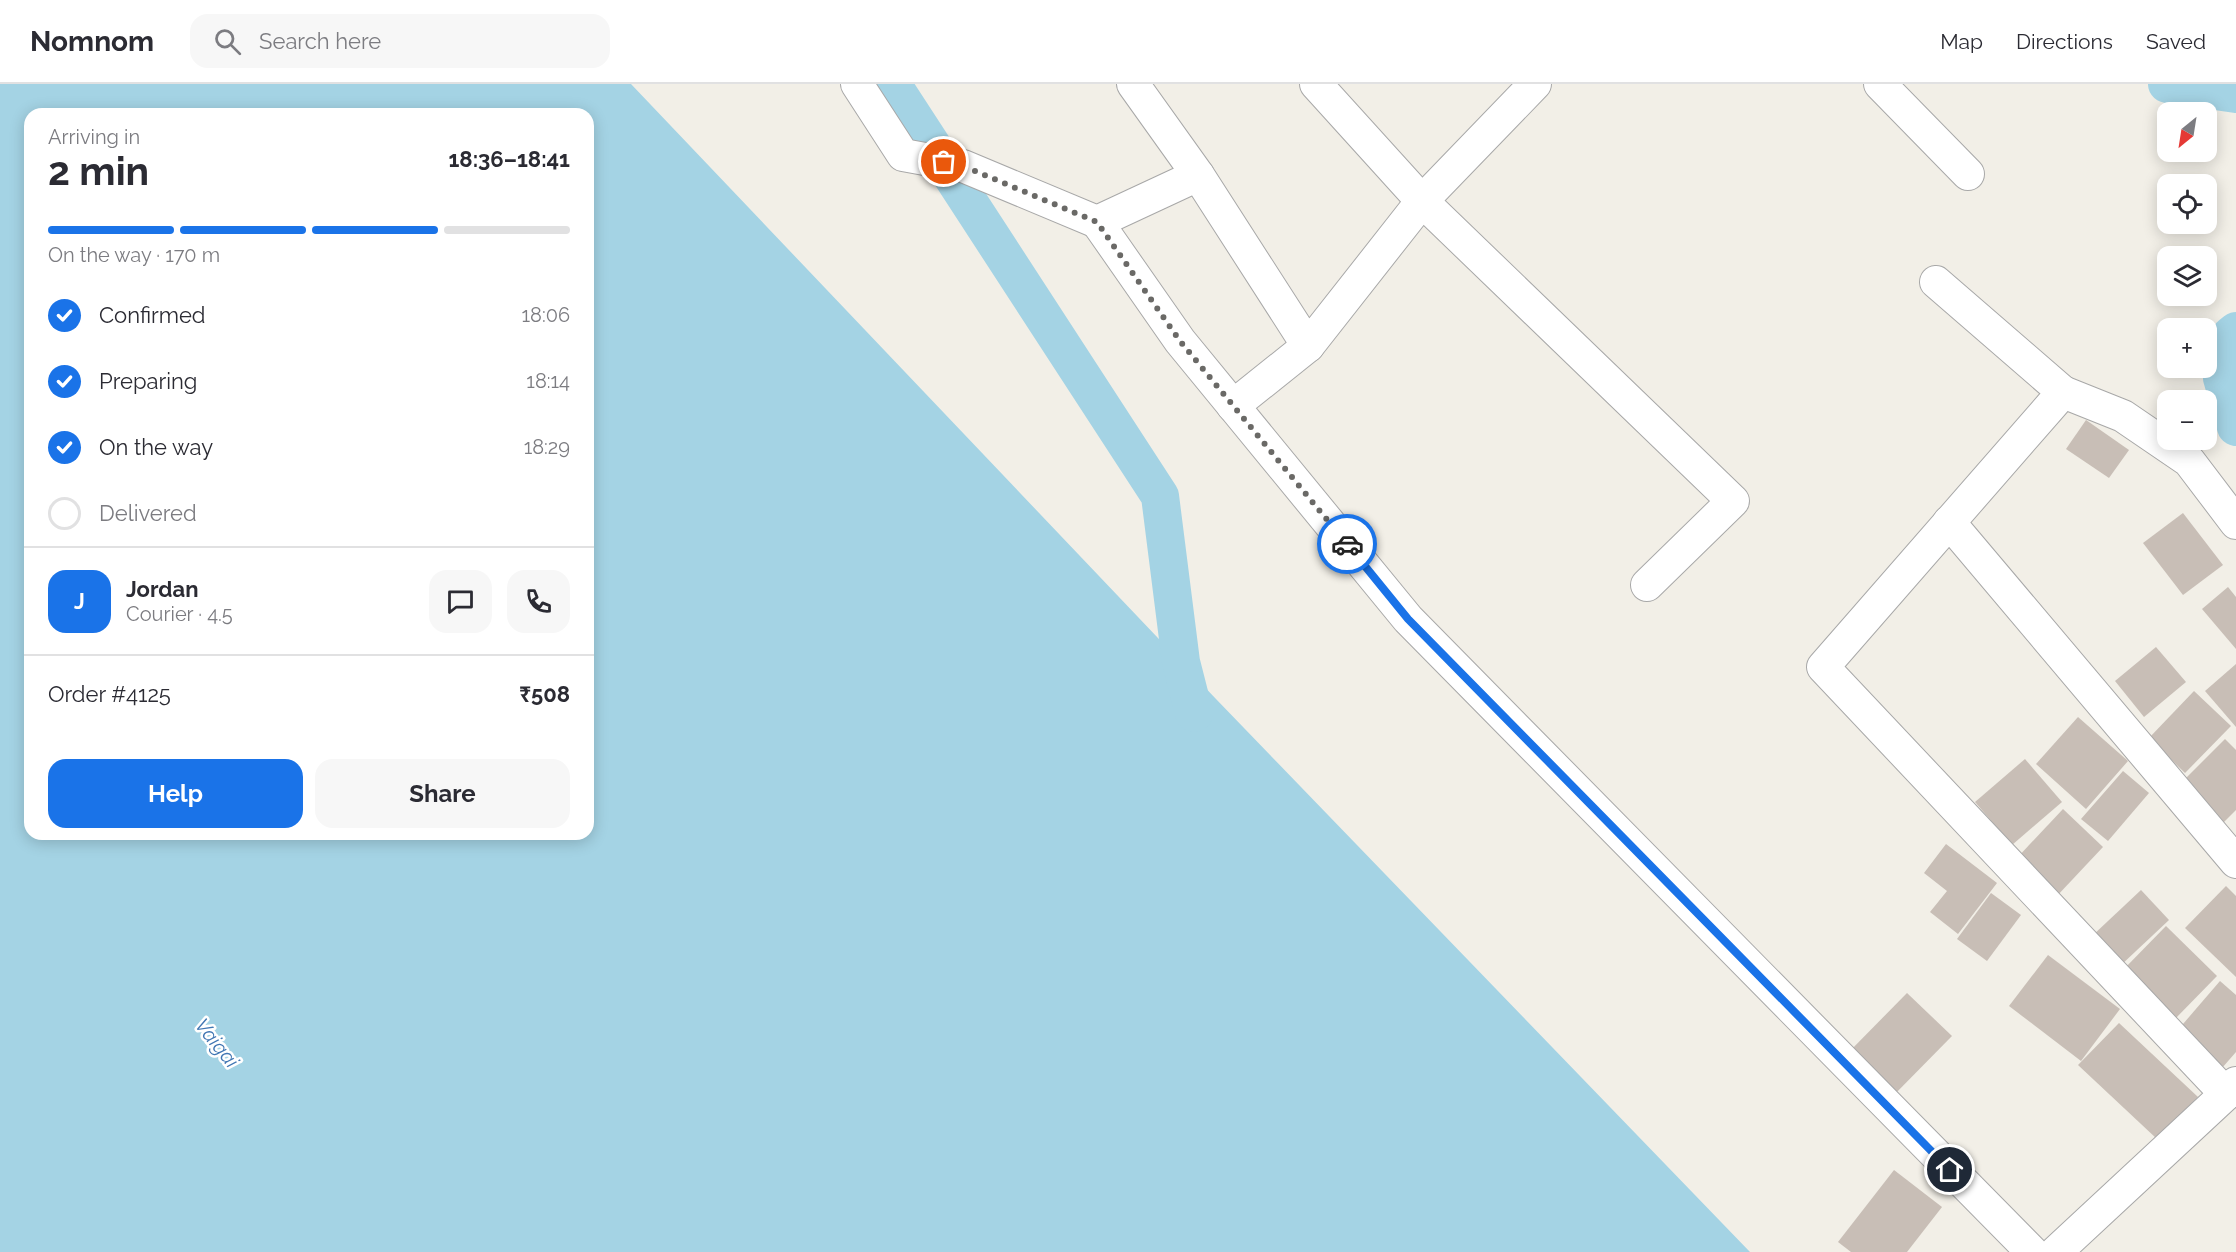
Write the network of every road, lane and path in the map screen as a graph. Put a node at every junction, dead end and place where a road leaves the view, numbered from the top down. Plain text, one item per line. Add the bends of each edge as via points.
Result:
1 (857, 84) edge
2 (1133, 84) edge
3 (1316, 84) edge
4 (1535, 84) edge
5 (1880, 84) edge
6 (1968, 174) dead end
7 (1198, 175) junction
8 (1422, 201) junction
9 (1097, 222) junction
10 (1936, 282) dead end
11 (1308, 346) junction
12 (2063, 392) junction
13 (1233, 406) junction
14 (1949, 522) junction
15 (2236, 523) edge
16 (1647, 585) dead end
17 (2236, 862) edge
18 (2231, 1089) edge
19 (2032, 1252) edge
20 (2056, 1252) edge

1 - 9 street via 903,155 963,166
2 - 7 street
3 - 8 street
4 - 8 street
5 - 6 street
7 - 9 street
7 - 11 street
8 - 11 street
8 - 16 street via 1733,501
9 - 13 street via 1180,341
10 - 12 street
11 - 13 street
12 - 14 street
12 - 15 street via 2123,416 2189,461
13 - 19 street via 1408,619
14 - 17 street
14 - 18 street via 1823,667
18 - 20 street

